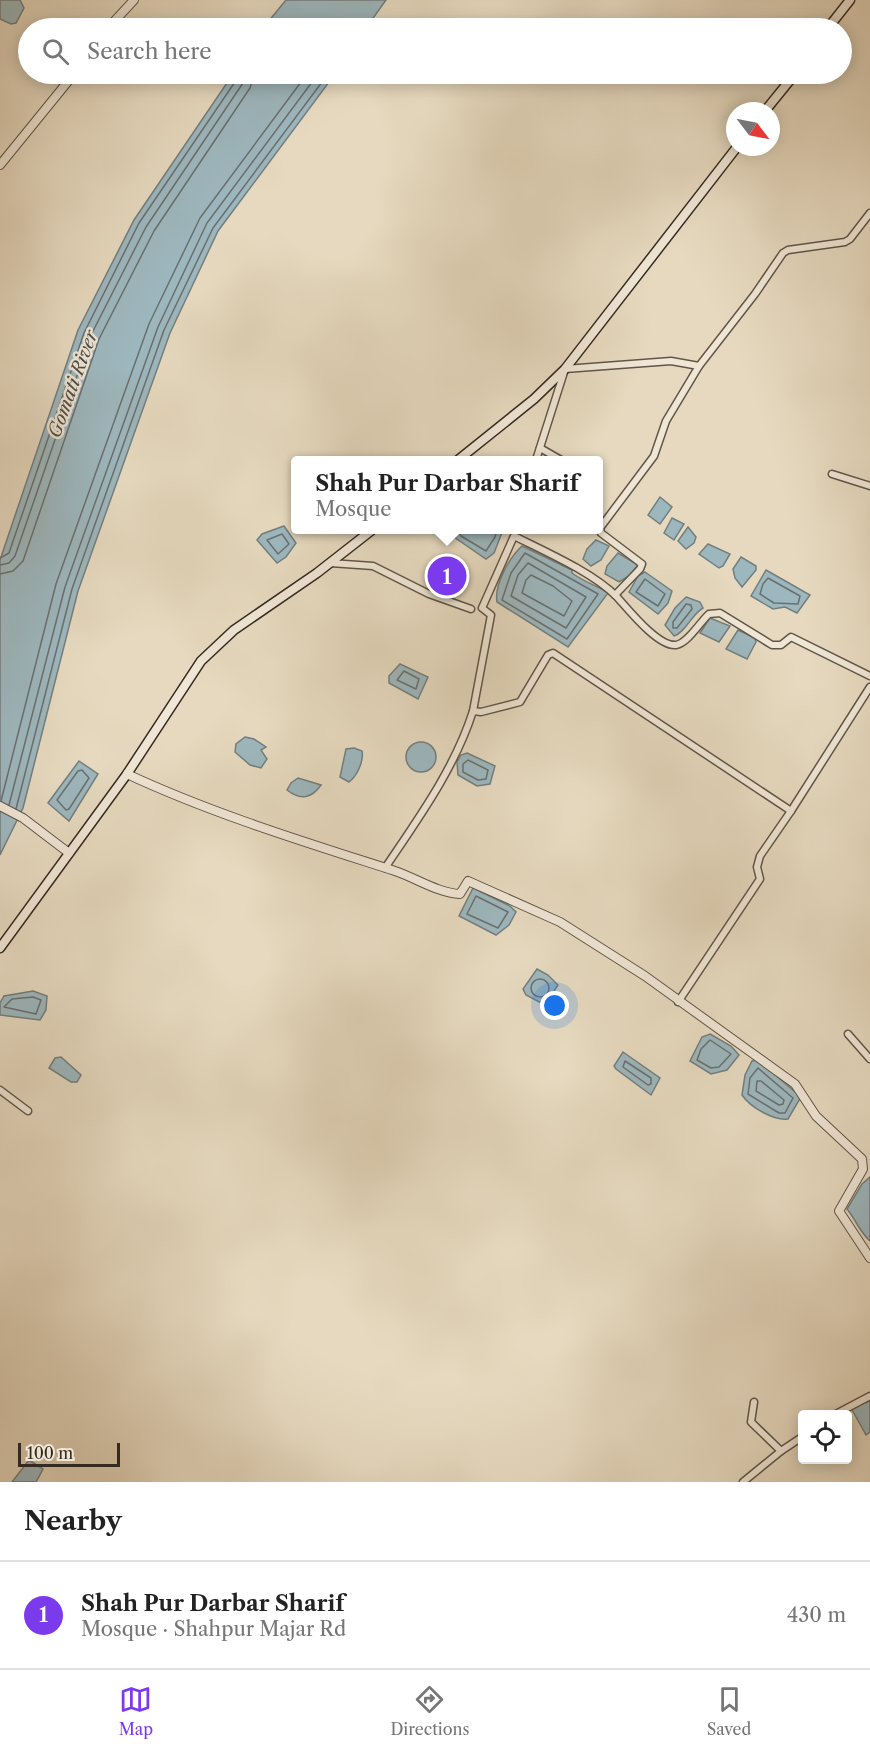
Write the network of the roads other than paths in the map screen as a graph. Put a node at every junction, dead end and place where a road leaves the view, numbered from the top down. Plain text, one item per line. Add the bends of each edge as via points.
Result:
1 (134, 0) edge
2 (850, 0) edge
3 (117, 18) edge
4 (836, 18) edge
5 (66, 84) edge
6 (787, 84) edge
7 (772, 102) edge
8 (730, 156) edge
9 (0, 165) edge
10 (870, 213) edge
11 (699, 366) junction
12 (565, 369) junction
13 (540, 448) junction
14 (463, 456) edge
15 (537, 456) edge
16 (554, 456) edge
17 (832, 474) dead end
18 (870, 486) edge
19 (603, 524) edge
20 (367, 534) edge
21 (515, 534) edge
22 (517, 534) edge
23 (602, 534) edge
24 (329, 563) junction
25 (615, 595) junction
26 (471, 609) dead end
27 (870, 676) edge
28 (870, 687) edge
29 (472, 711) junction
30 (127, 774) junction
31 (0, 806) edge
32 (792, 812) junction
33 (69, 853) junction
34 (385, 868) junction
35 (0, 948) edge
36 (678, 1002) junction
37 (848, 1034) dead end
38 (870, 1059) edge
39 (0, 1090) edge
40 (28, 1111) dead end
41 (870, 1258) edge
42 (870, 1396) edge
43 (754, 1402) dead end
44 (844, 1410) edge
45 (798, 1440) edge
46 (780, 1451) junction
47 (743, 1482) edge

1 - 3 street
2 - 4 main road
5 - 9 street
6 - 7 main road
8 - 12 main road
10 - 11 street via 845,242 783,253
11 - 12 street via 671,361
11 - 19 street via 666,421 654,456
12 - 13 street
12 - 14 main road
13 - 15 street
13 - 16 street
17 - 18 street
20 - 24 main road
21 - 29 street via 482,608 491,615
22 - 25 street
23 - 25 street via 642,564
24 - 26 street via 373,566 429,594
24 - 30 main road via 234,630 201,661
25 - 27 street via 649,630 669,644 677,645 709,614 720,613 771,645 781,645 791,637
28 - 32 street
29 - 32 street via 520,702 548,655 553,653
29 - 34 street via 425,809
30 - 33 main road
30 - 34 street
31 - 33 street via 23,818
32 - 36 street via 759,856 760,879
33 - 35 main road
34 - 36 street via 450,893 460,894 468,881 560,922 645,976
36 - 41 street via 795,1084 816,1116 862,1159 863,1169 839,1211
37 - 38 street
39 - 40 street
42 - 44 street
43 - 46 street via 751,1422
45 - 46 street
46 - 47 street

